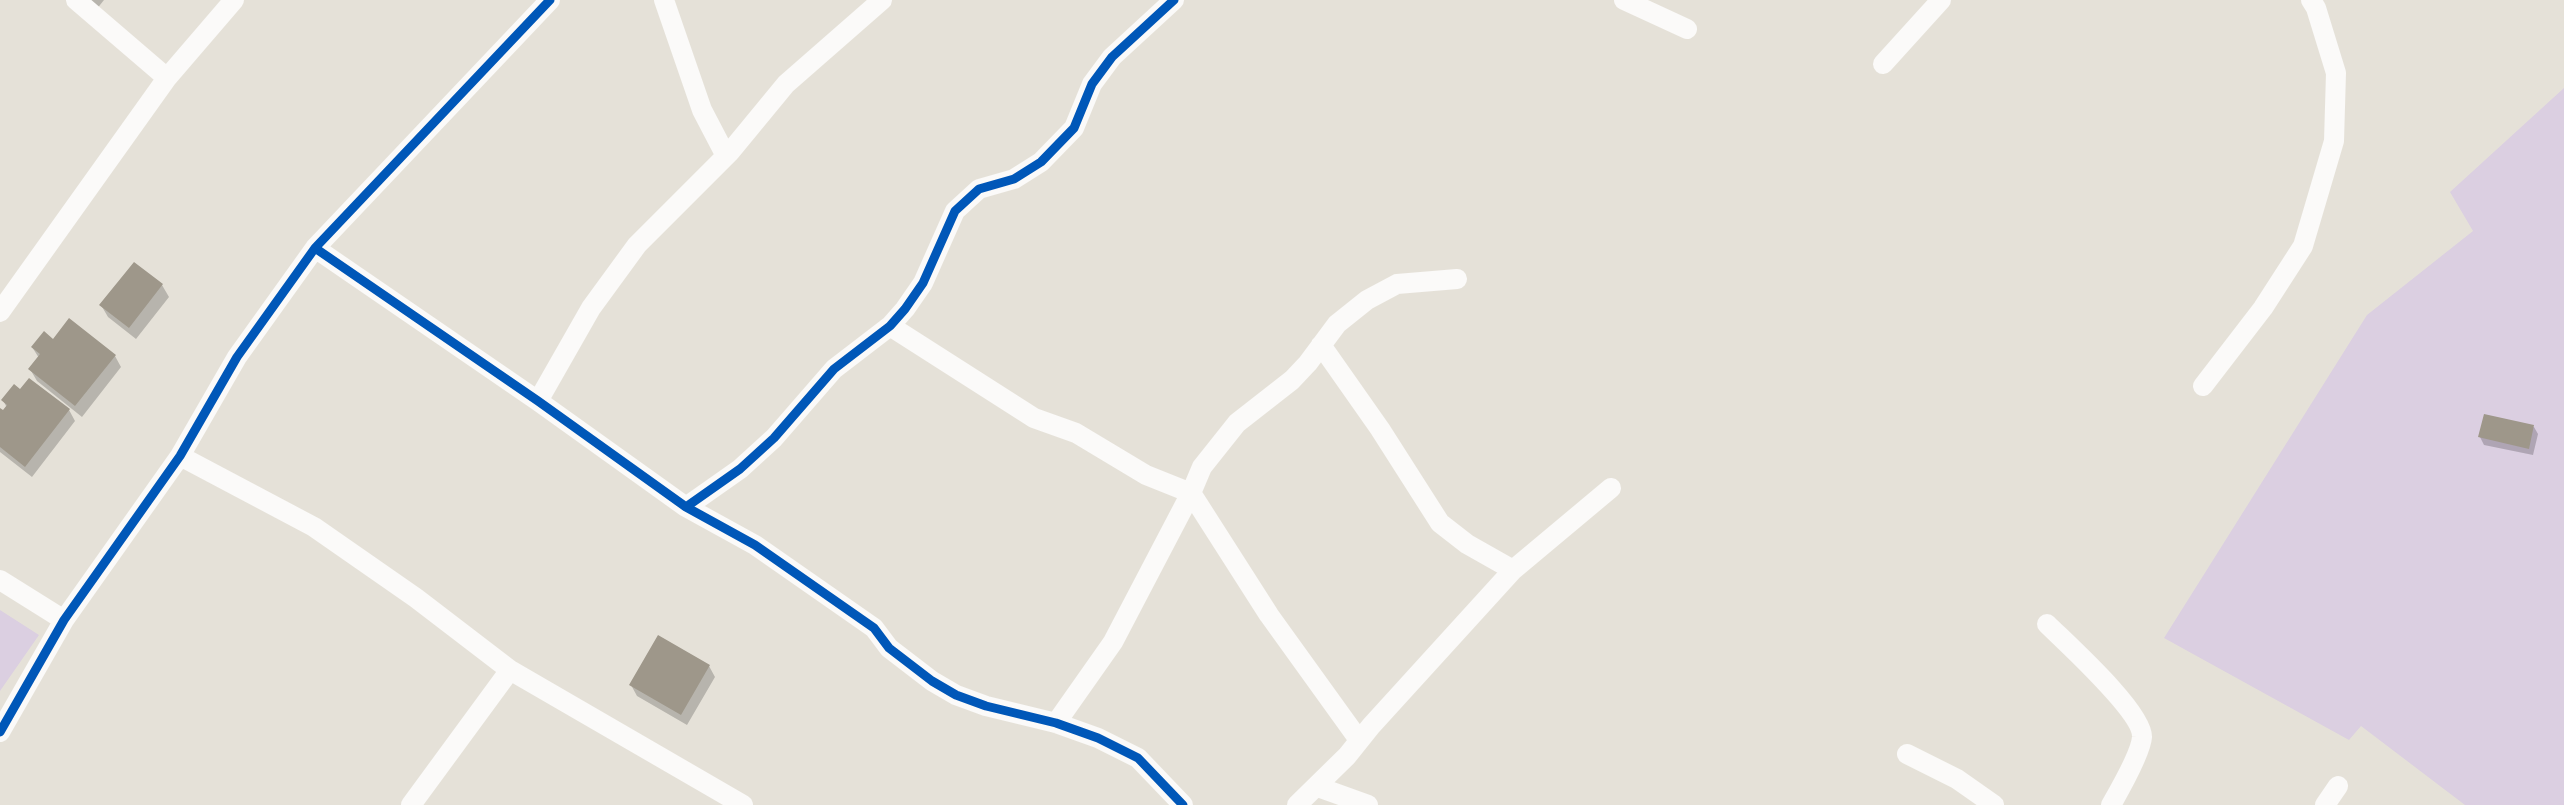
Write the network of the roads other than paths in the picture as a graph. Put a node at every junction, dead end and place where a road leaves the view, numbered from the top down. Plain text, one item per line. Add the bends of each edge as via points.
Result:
1 (76, 0) edge
2 (234, 0) edge
3 (550, 0) edge
4 (664, 0) edge
5 (882, 0) edge
6 (1174, 0) edge
7 (1624, 0) edge
8 (1941, 0) edge
9 (2311, 0) edge
10 (1687, 29) dead end
11 (1883, 64) dead end
12 (166, 78) junction
13 (726, 156) junction
14 (315, 248) junction
15 (1457, 279) dead end
16 (0, 312) edge
17 (890, 326) junction
18 (1321, 345) junction
19 (2203, 386) dead end
20 (538, 401) junction
21 (180, 456) junction
22 (1611, 488) dead end
23 (1191, 494) junction
24 (686, 507) junction
25 (1514, 570) junction
26 (0, 580) edge
27 (64, 620) junction
28 (2047, 624) dead end
29 (510, 670) junction
30 (1056, 723) junction
31 (0, 732) edge
32 (1359, 740) junction
33 (1907, 754) dead end
34 (2338, 786) dead end
35 (1318, 787) junction
36 (722, 800) edge
37 (411, 805) edge
38 (743, 805) edge
39 (1183, 805) edge
40 (1297, 805) edge
41 (1368, 805) edge
42 (1994, 805) edge
43 (2111, 805) edge
44 (2325, 805) edge

1 - 12 street
2 - 12 street
3 - 14 street
4 - 13 street via 702,111
5 - 13 street via 786,84
6 - 17 street via 1112,57 1092,84 1074,128 1041,162 1014,179 979,189 955,211 923,283
7 - 10 street
8 - 11 street
9 - 19 street via 2336,73 2334,141 2303,246 2263,308
12 - 16 street
13 - 20 street via 637,245 591,308
14 - 20 street
14 - 21 street via 237,357
15 - 18 street via 1397,284 1367,300 1337,324
17 - 23 street via 1034,418 1076,433 1146,475
17 - 24 street via 834,369 774,438 740,469
18 - 23 street via 1292,380 1237,423 1202,467
18 - 25 street via 1440,523 1467,544
20 - 24 street
21 - 27 street
21 - 29 street via 314,527
22 - 25 street
23 - 30 street via 1113,642
23 - 32 street via 1269,615
24 - 30 street via 755,545 874,628 908,665 956,695 1030,719
25 - 32 street
26 - 27 street
27 - 31 street
28 - 43 street via 2136,718 2142,737
29 - 36 street
29 - 37 street
30 - 39 street via 1098,738 1138,759
32 - 35 street
33 - 42 street via 1957,779
34 - 44 street
35 - 40 street
35 - 41 street
36 - 38 street

